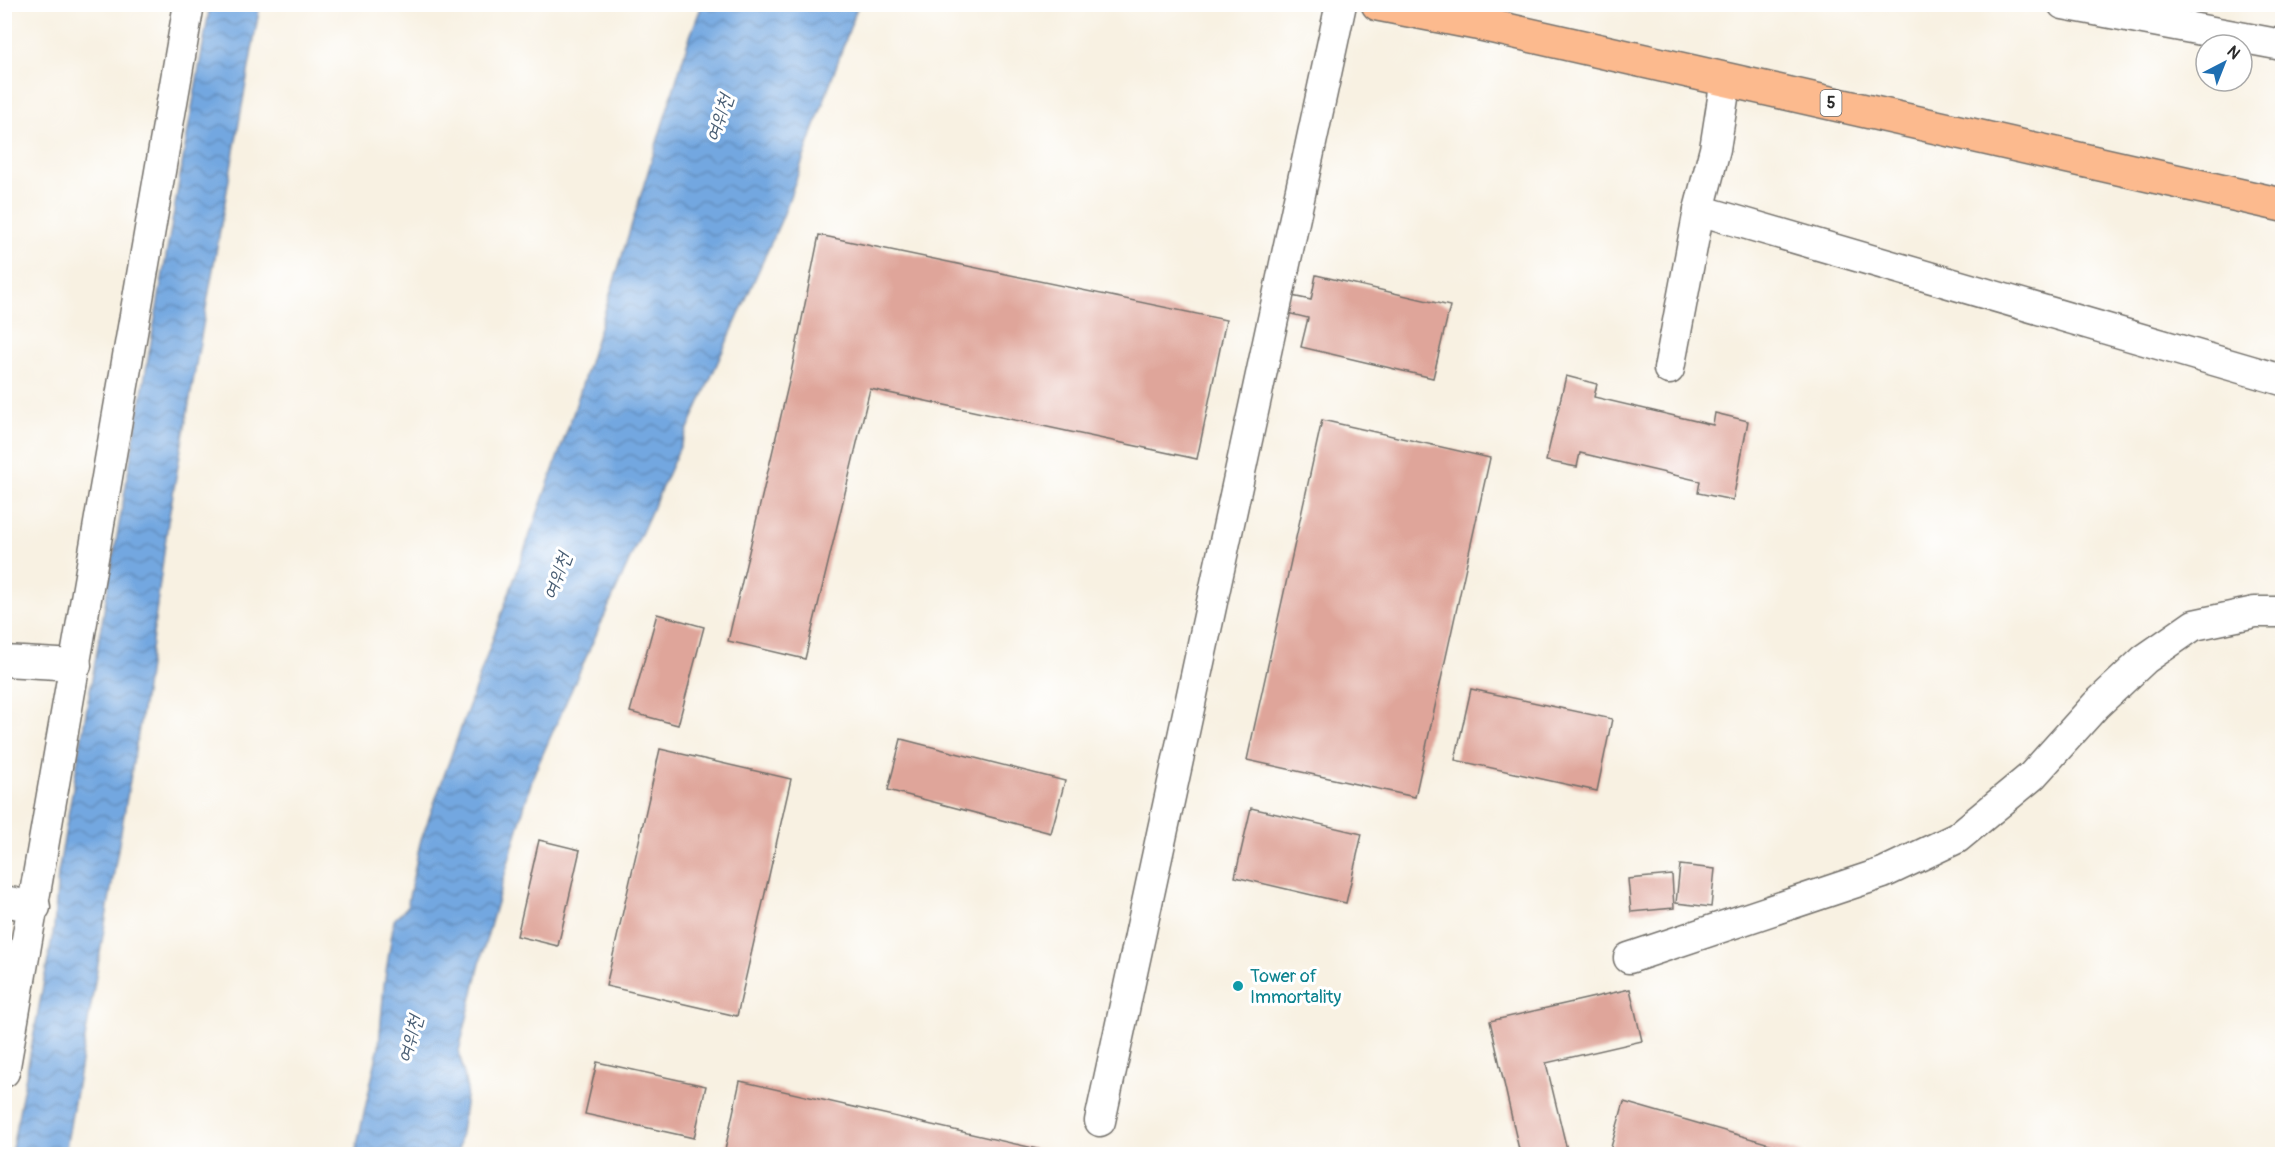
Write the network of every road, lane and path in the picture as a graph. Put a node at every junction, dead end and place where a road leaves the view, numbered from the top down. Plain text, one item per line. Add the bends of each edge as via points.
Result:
1 (189, 4) edge
2 (1341, 4) edge
3 (1378, 4) edge
4 (2063, 4) edge
5 (2283, 45) edge
6 (1726, 79) junction
7 (2283, 205) edge
8 (1699, 210) junction
9 (1669, 369) dead end
10 (2283, 380) edge
11 (2283, 612) edge
12 (4, 661) edge
13 (76, 665) junction
14 (4, 902) edge
15 (34, 907) junction
16 (1629, 958) dead end
17 (4, 1072) edge
18 (1100, 1121) dead end

1 - 13 street
2 - 18 street
3 - 6 highway, 5 via 1476,22
4 - 5 street
6 - 7 highway, 5
6 - 8 street via 1715,149
8 - 9 street
8 - 10 street
11 - 16 street via 2255,612 2194,624 2145,658 2032,776 1957,838 1883,873
12 - 13 street
13 - 15 street
14 - 15 street
15 - 17 street

